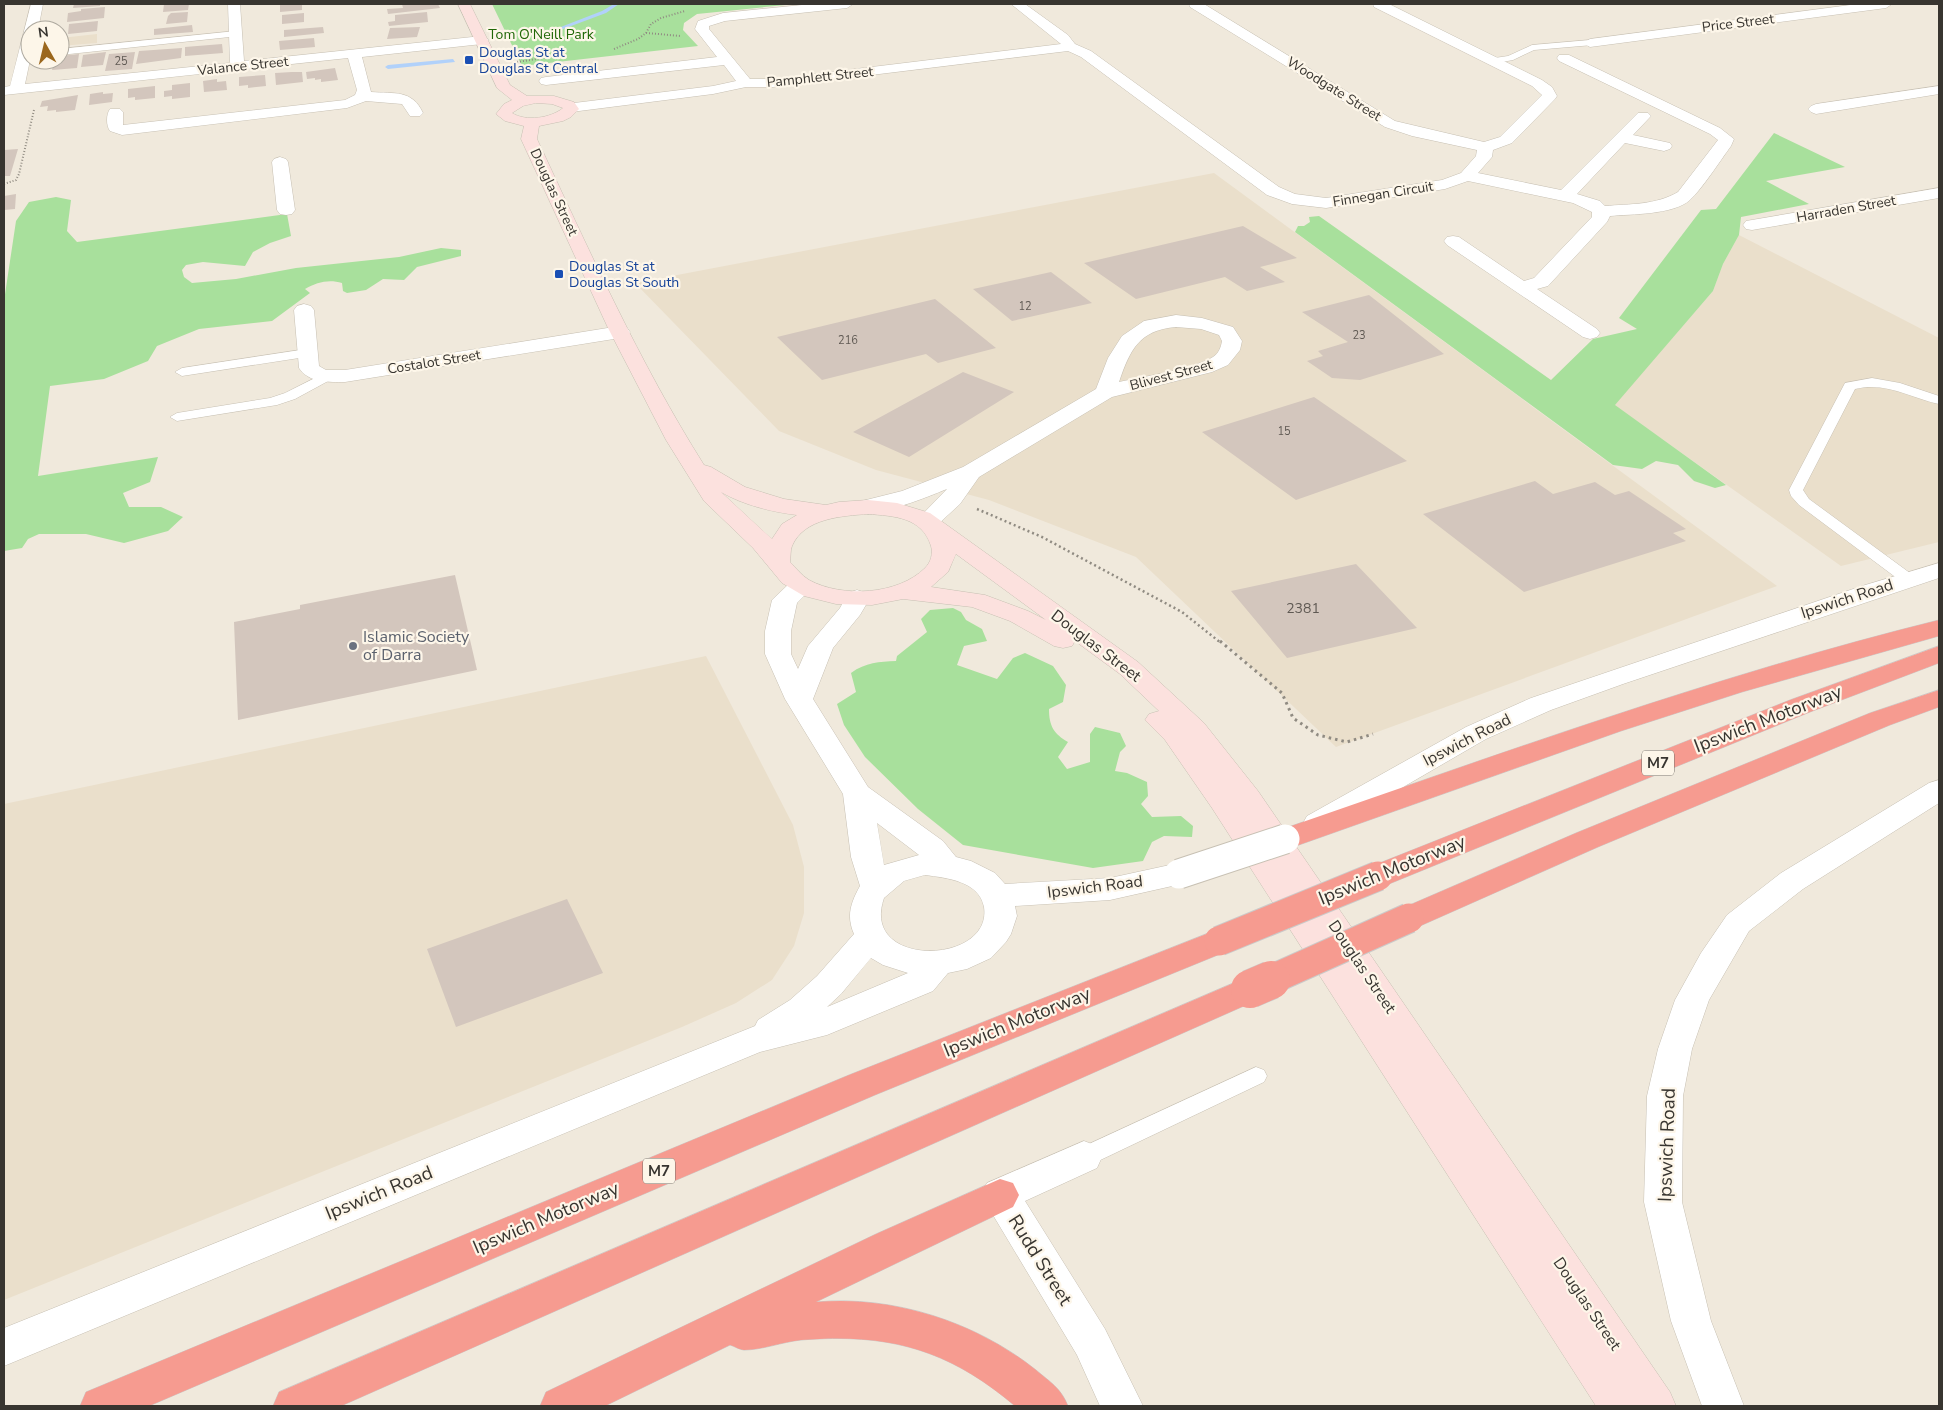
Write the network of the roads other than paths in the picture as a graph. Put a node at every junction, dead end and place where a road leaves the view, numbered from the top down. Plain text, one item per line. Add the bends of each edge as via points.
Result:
1 (37, 4) edge
2 (234, 4) edge
3 (464, 4) edge
4 (847, 4) edge
5 (1017, 4) edge
6 (1195, 4) edge
7 (1379, 4) edge
8 (1886, 4) edge
9 (33, 20) edge
10 (236, 34) junction
11 (482, 40) junction
12 (1590, 43) joint
13 (1070, 47) junction
14 (70, 51) edge
15 (354, 54) junction
16 (1564, 58) dead end
17 (727, 60) junction
18 (1491, 61) junction
19 (237, 66) junction
20 (1615, 69) dead end
21 (20, 70) edge
22 (1593, 72) junction
23 (546, 81) dead end
24 (746, 84) junction
25 (1939, 90) edge
26 (10, 91) edge
27 (363, 96) junction
28 (524, 101) junction
29 (571, 107) junction
30 (1816, 109) dead end
31 (115, 112) dead end
32 (415, 113) dead end
33 (1643, 116) dead end
34 (532, 122) junction
35 (1621, 138) junction
36 (1664, 146) dead end
37 (1485, 147) junction
38 (280, 162) dead end
39 (1467, 176) junction
40 (1939, 193) edge
41 (1565, 196) junction
42 (286, 210) dead end
43 (1602, 211) junction
44 (1752, 225) dead end
45 (1453, 241) dead end
46 (1521, 287) junction
47 (304, 310) dead end
48 (620, 332) junction
49 (1590, 333) dead end
50 (307, 353) junction
51 (182, 372) dead end
52 (325, 377) junction
53 (1105, 392) junction
54 (1939, 400) edge
55 (177, 417) dead end
56 (694, 466) junction
57 (971, 472) junction
58 (870, 506) junction
59 (824, 512) junction
60 (932, 526) junction
61 (778, 561) junction
62 (1939, 570) edge
63 (1908, 579) junction
64 (802, 586) junction
65 (902, 591) junction
66 (857, 598) junction
67 (1939, 628) edge
68 (1939, 654) edge
69 (1939, 698) edge
70 (799, 699) junction
71 (1939, 790) edge
72 (858, 794) junction
73 (1336, 817) junction
74 (1285, 839) joint
75 (945, 865) junction
76 (876, 887) junction
77 (998, 896) junction
78 (871, 936) junction
79 (937, 964) junction
80 (754, 1040) junction
81 (1256, 1076) dead end
82 (1084, 1157) joint
83 (1000, 1195) junction
84 (694, 1344) junction
85 (4, 1347) edge
86 (101, 1406) edge
87 (294, 1406) edge
88 (562, 1406) edge
89 (1047, 1406) edge
90 (1122, 1406) edge
91 (1620, 1406) edge
92 (1655, 1406) edge
93 (1723, 1406) edge

1 - 9 street
2 - 10 street
3 - 11 main road
4 - 17 street via 712,20 703,24 702,29
5 - 13 street, Finnegan Circuit via 1063,38
6 - 37 street, Woodgate Street via 1390,124
7 - 18 street
8 - 12 street, Price Street
10 - 14 lane
10 - 19 street
11 - 15 street, Valance Street
11 - 28 main road via 504,88
12 - 18 lane via 1532,48 1510,58
13 - 24 street, Pamphlett Street via 773,84
13 - 39 street, Finnegan Circuit via 1086,54 1273,191 1292,199 1326,203 1445,184
15 - 19 street, Valance Street
15 - 27 street
16 - 22 street
17 - 23 street
17 - 24 street
18 - 37 street via 1537,83 1550,96 1506,140
19 - 26 street, Valance Street
20 - 22 street
21 - 26 street
22 - 43 street via 1726,139 1679,200
24 - 29 street, Pamphlett Street
25 - 30 street
27 - 31 street via 347,104 132,129 115,128
27 - 32 street via 406,100
28 - 29 main road via 554,100
28 - 34 main road via 506,108 504,114
29 - 34 main road via 561,117
33 - 35 street
34 - 48 main road, Douglas Street via 529,139
35 - 36 street
35 - 41 street
37 - 39 street, Finnegan Circuit via 1484,157
38 - 42 street
39 - 41 street
40 - 44 street, Harraden Street
41 - 43 street via 1594,205
43 - 46 street via 1601,218 1541,282
45 - 46 street
46 - 49 street
47 - 50 street
48 - 52 street, Costalot Street
48 - 56 main road, Douglas Street via 669,429
50 - 51 lane
50 - 52 street via 309,368
52 - 55 lane via 272,402
53 - 53 street, Blivest Street via 1128,341 1140,331 1166,322 1194,321 1226,332 1232,341 1230,350 1221,361 1205,368
53 - 57 street, Blivest Street
54 - 63 lane via 1883,384 1857,383 1850,386 1796,490 1804,502
56 - 59 main road, Douglas Street via 737,492 781,506
56 - 61 main road, Douglas Street via 712,496
57 - 58 street, Blivest Street via 910,496
57 - 60 street, Blivest Street
58 - 59 main road
58 - 60 main road via 911,514
59 - 61 main road via 788,532 779,546
60 - 65 main road via 943,540 941,563 933,574
60 - 92 main road, Douglas Street via 1129,668 1194,729 1248,798
61 - 64 main road via 786,574
62 - 63 street, Ipswich Road
63 - 73 street, Ipswich Road via 1541,704 1476,733
64 - 66 main road via 827,595
64 - 70 street via 784,600 778,631 778,654
65 - 66 main road
65 - 91 main road, Douglas Street via 976,600 1019,616 1059,637 1111,674 1174,734 1222,801
66 - 70 street via 851,610 820,646
67 - 73 highway via 1798,666 1686,701
68 - 86 highway, Ipswich Motorway / M7, bridge via 1791,710 862,1085
69 - 87 highway, bridge via 1880,719 1587,840
70 - 72 street
71 - 93 street, Ipswich Road via 1792,881 1738,923 1692,1000 1675,1049 1665,1096 1663,1202 1691,1321
72 - 75 street via 932,849
72 - 76 street via 866,858
73 - 74 highway
74 - 77 street, Ipswich Road, bridge via 1178,874 1110,889
75 - 76 street via 925,864 906,868
75 - 77 street via 977,875
76 - 78 street via 866,903 864,920
77 - 79 street via 1002,911 1000,926 991,940 977,952
78 - 79 street via 882,949 898,958
78 - 80 street, Ipswich Road via 829,985 802,1009
79 - 80 street, Ipswich Road via 921,982 815,1026
80 - 85 street, Ipswich Road
81 - 82 lane
82 - 83 street, Rudd Street
83 - 84 highway
83 - 90 street, Rudd Street via 1104,1364
84 - 88 highway
84 - 89 highway via 804,1319 878,1321 937,1336 976,1354

